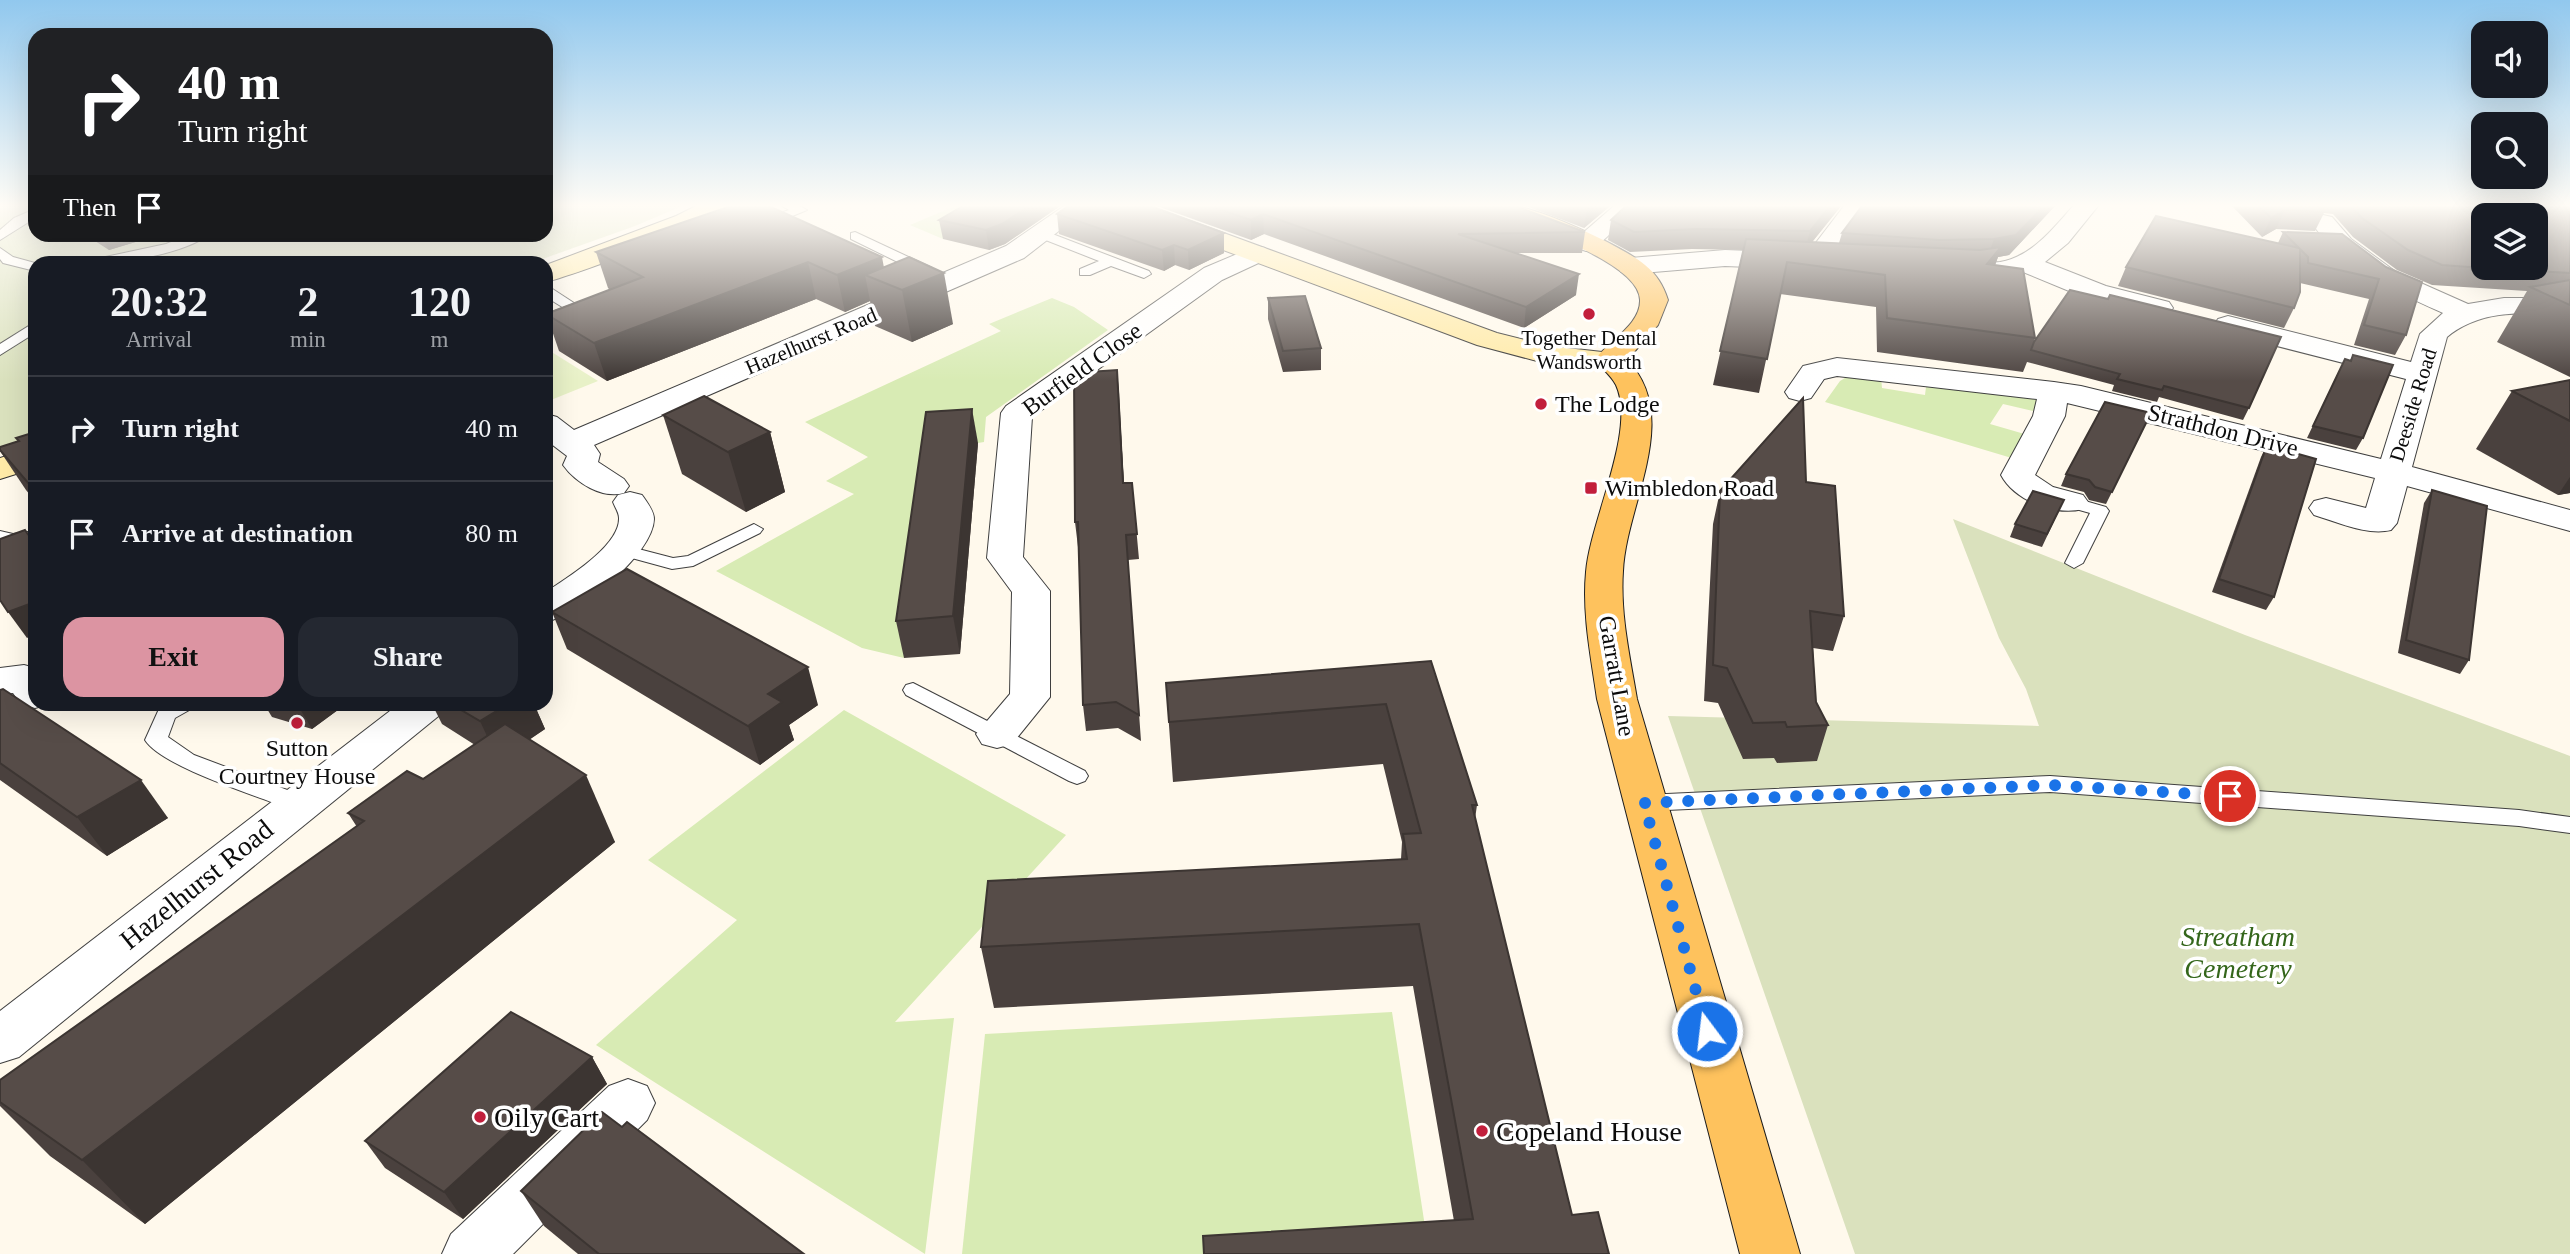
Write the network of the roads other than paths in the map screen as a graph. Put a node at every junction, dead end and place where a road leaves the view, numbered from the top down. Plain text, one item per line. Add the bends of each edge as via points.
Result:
1 (589, 265) edge
2 (914, 265) edge
3 (987, 265) edge
4 (1102, 265) edge
5 (1119, 265) edge
6 (1233, 265) edge
7 (1285, 265) edge
8 (1627, 265) edge
9 (1648, 265) edge
10 (2021, 265) edge
11 (2026, 265) edge
12 (2367, 265) edge
13 (1630, 266) junction
14 (1929, 269) edge
15 (553, 272) edge
16 (1085, 272) dead end
17 (1144, 274) dead end
18 (948, 281) junction
19 (553, 295) edge
20 (2570, 306) edge
21 (2466, 313) junction
22 (604, 326) edge
23 (28, 331) edge
24 (0, 351) edge
25 (1610, 360) junction
26 (2423, 374) junction
27 (2054, 391) junction
28 (1800, 392) dead end
29 (559, 434) edge
30 (28, 459) edge
31 (0, 469) edge
32 (2392, 472) junction
33 (2071, 502) joint
34 (2326, 508) dead end
35 (2570, 521) edge
36 (754, 529) dead end
37 (0, 536) edge
38 (28, 537) edge
39 (623, 550) junction
40 (2074, 563) dead end
41 (553, 605) edge
42 (0, 681) edge
43 (28, 684) edge
44 (913, 690) dead end
45 (171, 711) edge
46 (417, 711) edge
47 (998, 734) junction
48 (1077, 776) dead end
49 (298, 803) junction
50 (1644, 803) junction
51 (2570, 825) edge
52 (0, 1041) edge
53 (628, 1103) dead end
54 (473, 1254) edge
55 (1770, 1254) edge

1 - 15 street
2 - 18 lane
3 - 18 street, Hazelhurst Road
4 - 16 lane
5 - 17 lane
6 - 47 street, Burfield Close via 1213,274 1017,413 1005,558 1031,591 1030,698
7 - 25 street via 1497,342 1548,355
8 - 13 main road
9 - 13 street
10 - 14 street via 1970,271
11 - 26 street via 2096,292
12 - 21 street
13 - 25 main road via 1653,288 1654,302 1634,337
18 - 29 street, Hazelhurst Road
19 - 22 lane
20 - 21 street, Deeside Road
21 - 26 street, Deeside Road via 2434,334
23 - 24 lane
25 - 50 main road, Garratt Lane via 1630,383 1635,421 1630,461 1606,555 1605,617 1617,699
26 - 32 street, Deeside Road
27 - 28 street, Strathdon Drive via 1837,367 1814,372
27 - 32 street, Strathdon Drive
27 - 33 street via 2049,416 2018,475 2030,488
29 - 39 street, Hazelhurst Road via 584,454 580,466 637,510 634,536
30 - 31 street
32 - 34 street via 2379,523
32 - 35 street, Strathdon Drive
33 - 40 lane via 2100,511
36 - 39 lane via 693,561 672,564
37 - 38 lane
39 - 41 street, Hazelhurst Road
42 - 43 street via 24,678
44 - 47 lane
45 - 49 lane via 156,740 186,760
46 - 49 street, Hazelhurst Road
47 - 48 lane
49 - 52 street, Hazelhurst Road
50 - 51 lane via 2050,785
50 - 55 main road, Garratt Lane
53 - 54 street

